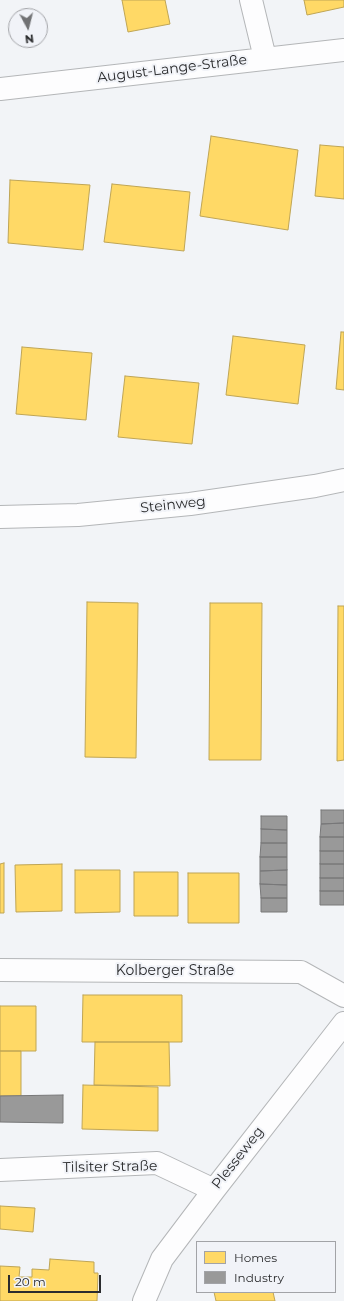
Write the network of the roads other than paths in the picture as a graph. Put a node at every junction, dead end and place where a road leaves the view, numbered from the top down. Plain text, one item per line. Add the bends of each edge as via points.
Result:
1 (250, 0) edge
2 (344, 50) edge
3 (265, 58) junction
4 (0, 89) edge
5 (344, 480) edge
6 (0, 517) edge
7 (0, 970) edge
8 (344, 996) edge
9 (344, 1023) edge
10 (0, 1170) edge
11 (214, 1190) junction
12 (144, 1301) edge

1 - 3 street
2 - 3 street, August-Lange-Straße
3 - 4 street, August-Lange-Straße
5 - 6 street, Steinweg via 190,504 78,514
7 - 8 street, Kolberger Straße via 300,972
9 - 11 street, Plesseweg
10 - 11 street, Tilsiter Straße via 157,1163
11 - 12 street, Plesseweg via 162,1259

